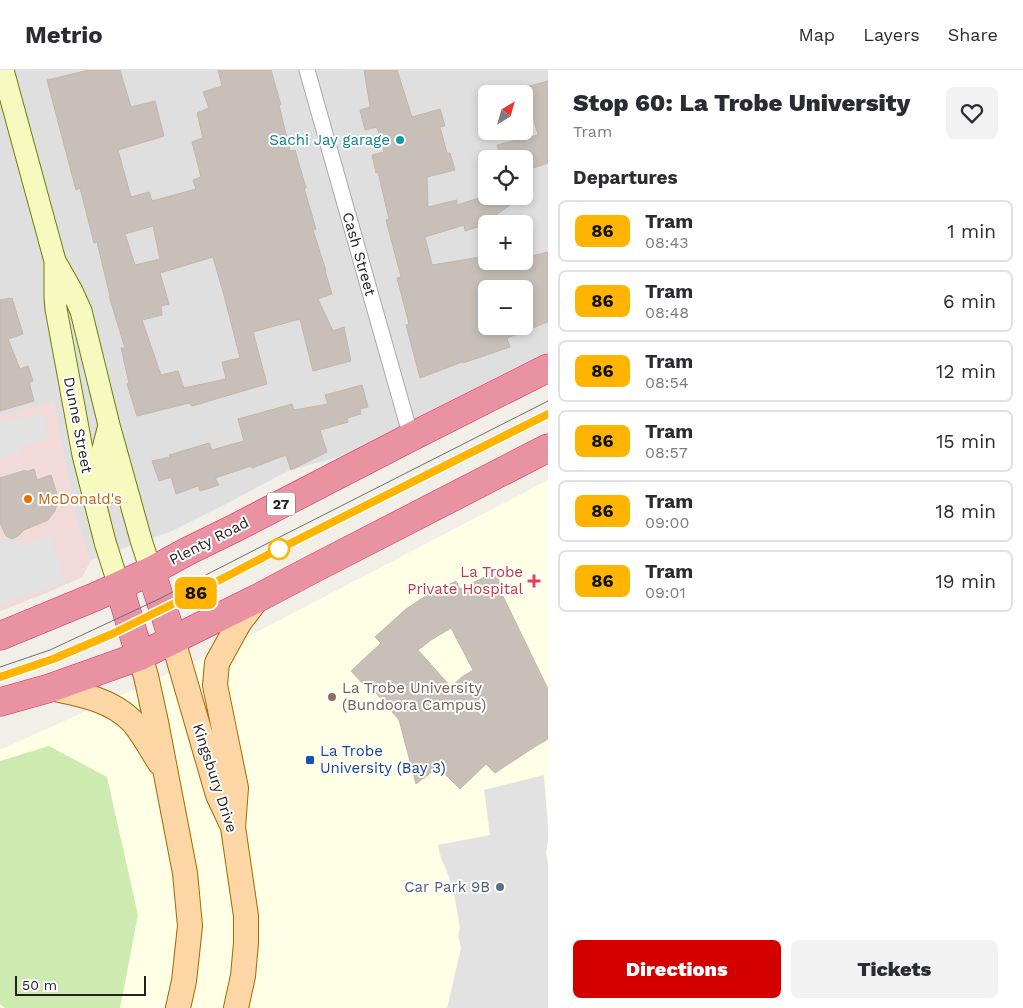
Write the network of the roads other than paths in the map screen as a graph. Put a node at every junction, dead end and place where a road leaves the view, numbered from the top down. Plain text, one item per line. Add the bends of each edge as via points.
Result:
1 (3, 70) edge
2 (307, 70) edge
3 (55, 261) junction
4 (548, 368) edge
5 (98, 379) junction
6 (75, 412) junction
7 (109, 425) junction
8 (411, 437) junction
9 (548, 448) edge
10 (102, 531) junction
11 (151, 571) junction
12 (119, 586) junction
13 (258, 598) junction
14 (0, 636) edge
15 (173, 640) junction
16 (140, 656) junction
17 (50, 688) junction
18 (0, 702) edge
19 (165, 771) junction
20 (233, 827) junction
21 (178, 1008) edge
22 (236, 1008) edge

1 - 3 main road, Dunne Street
2 - 8 street, Cash Street
3 - 5 main road, Dunne Street via 81,311
3 - 6 main road, Dunne Street via 56,309
4 - 8 highway, Plenty Road / 27
5 - 6 main road
5 - 7 main road, Dunne Street
6 - 10 main road, Dunne Street
7 - 10 main road via 101,452 101,466 113,526 110,531
7 - 11 main road, Dunne Street
8 - 11 highway, Plenty Road / 27
9 - 13 highway
10 - 12 main road, Dunne Street
11 - 12 highway, Plenty Road / 27
11 - 15 highway
12 - 14 highway, Plenty Road / 27
12 - 16 highway
13 - 15 highway
13 - 20 main road via 239,623 217,663 215,685 236,788
15 - 16 highway
15 - 20 main road, Kingsbury Drive via 218,796
16 - 17 highway
16 - 19 main road
17 - 18 highway
17 - 19 main road via 80,694 121,712 133,723
19 - 21 main road via 185,873 190,926
20 - 22 main road, Kingsbury Drive via 246,916 243,976

